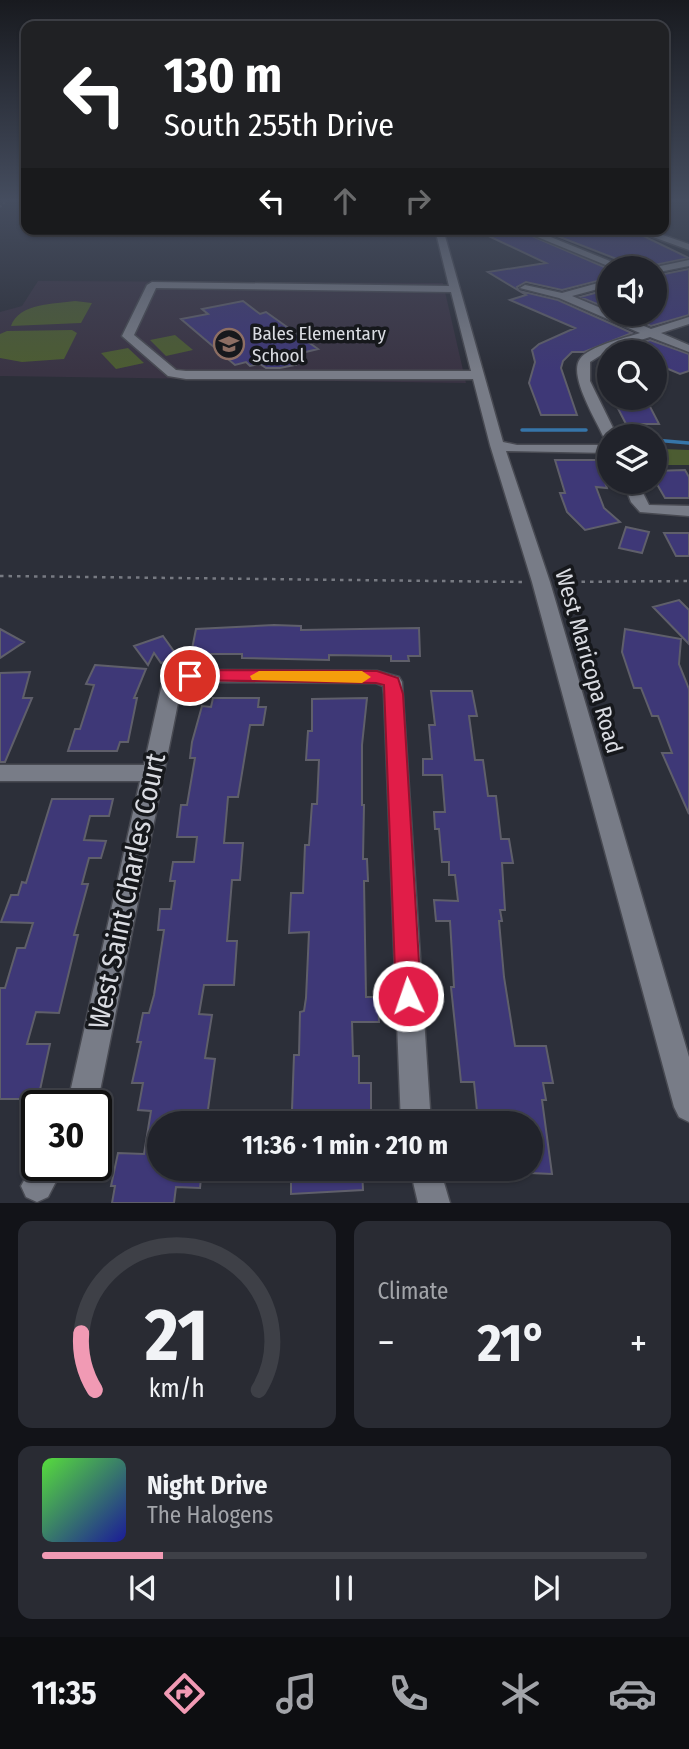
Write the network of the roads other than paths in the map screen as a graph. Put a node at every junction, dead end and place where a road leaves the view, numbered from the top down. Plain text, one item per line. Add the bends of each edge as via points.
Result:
1 (447, 258) edge
2 (689, 263) edge
3 (667, 267) edge
4 (597, 286) edge
5 (525, 288) dead end
6 (456, 289) junction
7 (562, 296) junction
8 (689, 320) edge
9 (650, 333) junction
10 (689, 349) edge
11 (479, 375) junction
12 (604, 424) edge
13 (597, 442) edge
14 (497, 446) junction
15 (597, 449) edge
16 (636, 494) edge
17 (689, 511) edge
18 (0, 773) edge
19 (152, 774) junction
20 (85, 1090) edge
21 (689, 1107) edge
22 (415, 1111) edge
23 (428, 1181) edge
24 (434, 1203) edge

1 - 6 street, West Maricopa Road
2 - 3 street
4 - 7 street
5 - 7 street
6 - 11 street, West Maricopa Road
6 - 11 street via 152,285 128,336 172,373 186,375 361,369
7 - 9 street
8 - 9 street
9 - 10 street
9 - 12 street via 590,355 583,367 582,375
11 - 14 street, West Maricopa Road
13 - 14 street
14 - 15 street
14 - 21 street, West Maricopa Road via 541,582
16 - 17 street via 645,509
18 - 19 street
19 - 20 street, West Saint Charles Court
19 - 22 street, West Saint Charles Court via 170,687 178,679 389,680 394,694
23 - 24 street

